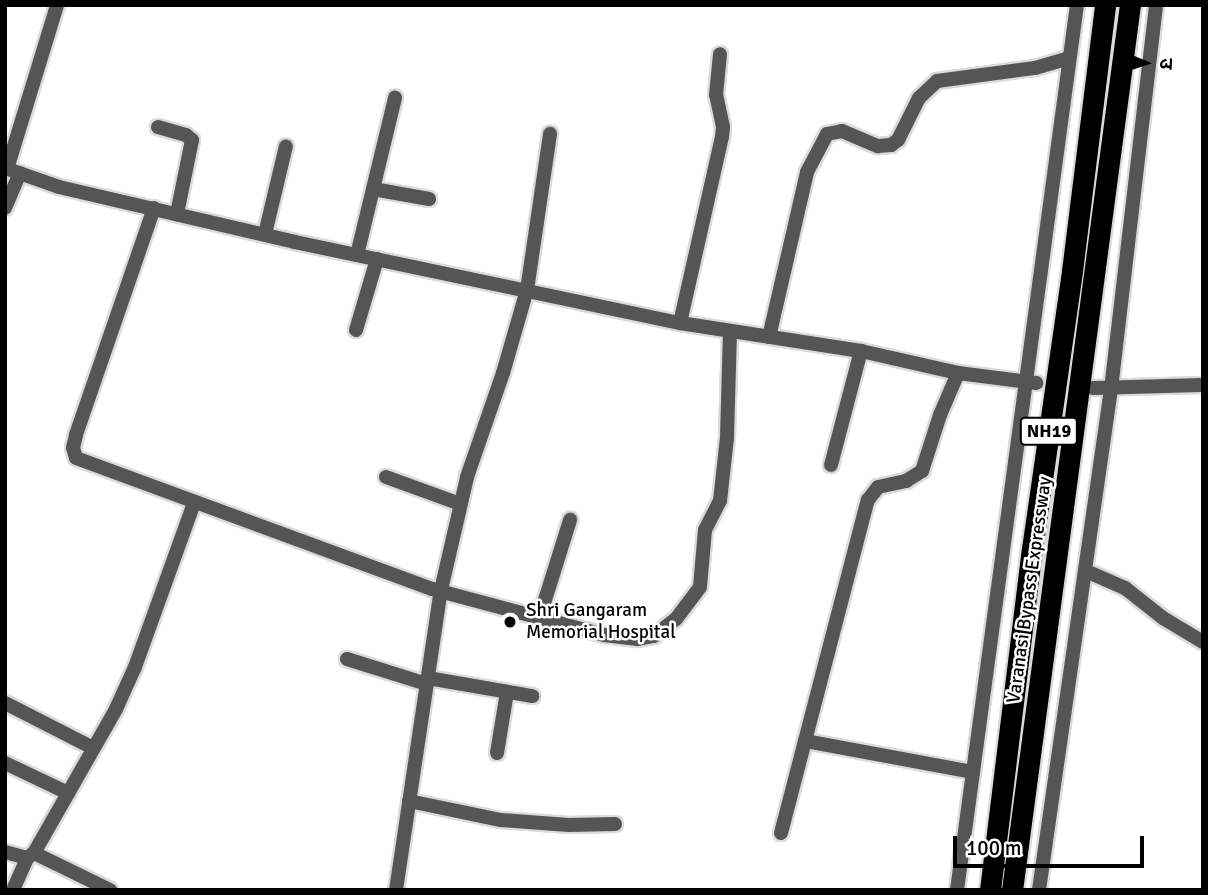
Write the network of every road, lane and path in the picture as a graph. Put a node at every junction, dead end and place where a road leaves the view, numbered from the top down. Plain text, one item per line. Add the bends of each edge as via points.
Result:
1 (57, 5) edge
2 (1077, 5) edge
3 (1105, 5) edge
4 (1130, 5) edge
5 (1156, 5) edge
6 (720, 54) dead end
7 (1069, 58) junction
8 (395, 98) dead end
9 (158, 127) dead end
10 (550, 134) dead end
11 (286, 146) dead end
12 (10, 170) edge
13 (373, 189) junction
14 (429, 199) dead end
15 (5, 208) edge
16 (154, 208) junction
17 (177, 214) junction
18 (265, 234) junction
19 (356, 255) junction
20 (377, 259) junction
21 (527, 290) junction
22 (680, 323) junction
23 (356, 330) dead end
24 (730, 331) junction
25 (769, 337) junction
26 (861, 351) junction
27 (958, 373) junction
28 (1030, 383) junction
29 (1203, 385) edge
30 (1093, 388) dead end
31 (1111, 389) junction
32 (831, 465) dead end
33 (386, 477) dead end
34 (194, 503) junction
35 (460, 504) junction
36 (570, 520) dead end
37 (1086, 571) junction
38 (441, 590) junction
39 (540, 616) junction
40 (1203, 642) edge
41 (347, 659) dead end
42 (427, 681) junction
43 (507, 692) junction
44 (531, 696) dead end
45 (5, 703) edge
46 (805, 741) junction
47 (93, 748) junction
48 (497, 753) dead end
49 (5, 763) edge
50 (973, 772) junction
51 (68, 793) junction
52 (409, 801) junction
53 (615, 824) dead end
54 (781, 833) dead end
55 (5, 852) edge
56 (30, 856) junction
57 (13, 890) edge
58 (110, 890) edge
59 (396, 890) edge
60 (957, 890) edge
61 (990, 890) edge
62 (1012, 890) edge
63 (1039, 890) edge

1 - 12 street
2 - 7 street
3 - 61 highway, Varanasi Bypass Expressway / NH19
4 - 62 highway, Varanasi Bypass Expressway / NH19
5 - 31 street
6 - 22 street via 716,95 722,137
7 - 25 street via 1034,68 937,81 919,98 891,145 878,146 842,131 827,134 807,172
7 - 28 street
8 - 13 street
9 - 17 street via 192,139
10 - 21 street
11 - 18 street
12 - 15 street
12 - 16 street via 59,187
13 - 14 street
13 - 19 street
16 - 17 street
16 - 34 street via 74,448 83,464
17 - 18 street
18 - 19 street
19 - 20 street
20 - 21 street
20 - 23 street
21 - 22 street
21 - 35 street
22 - 24 street
24 - 25 street
24 - 39 street via 720,501 705,530 702,580 694,598 666,629 646,639 604,635
25 - 26 street
26 - 27 street
26 - 32 street
27 - 28 street
27 - 46 street via 922,471 906,481 878,487 868,500
28 - 50 street
29 - 31 street
30 - 31 street
31 - 37 street
33 - 35 street
34 - 38 street
34 - 47 street via 135,667
35 - 38 street
36 - 39 street
37 - 40 street via 1125,587
37 - 63 street
38 - 39 street
38 - 42 street
41 - 42 street
42 - 43 street
42 - 52 street
43 - 44 street
43 - 48 street
45 - 47 street
46 - 50 street
46 - 54 street
47 - 51 street
49 - 51 street
50 - 60 street
51 - 56 street
52 - 53 street via 501,820
52 - 59 street
55 - 56 street
56 - 57 street
56 - 58 street

